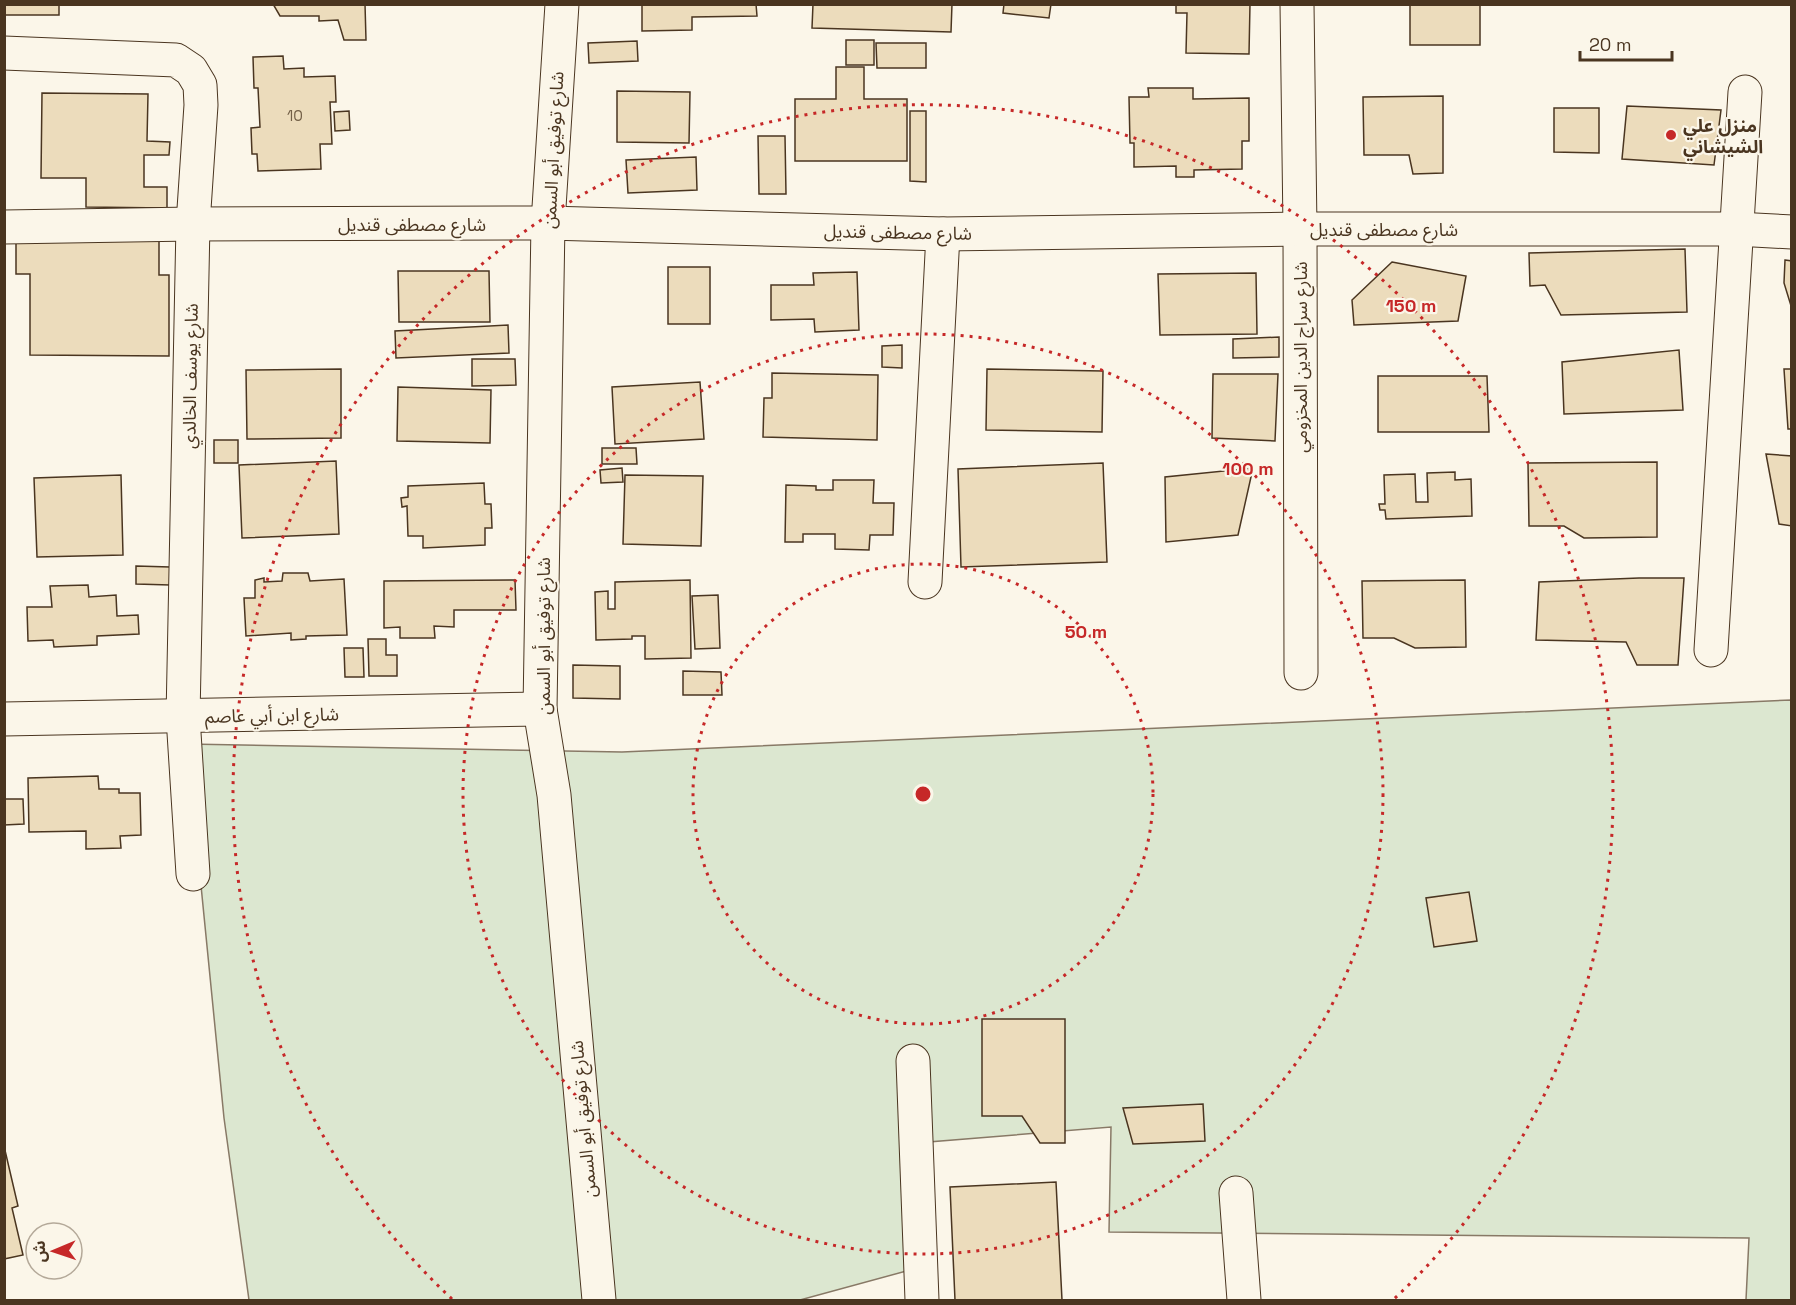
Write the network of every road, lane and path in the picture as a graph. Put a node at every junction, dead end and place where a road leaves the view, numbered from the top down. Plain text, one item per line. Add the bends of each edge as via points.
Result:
1 (562, 4) edge
2 (1297, 4) edge
3 (4, 53) edge
4 (1745, 92) dead end
5 (549, 223) junction
6 (193, 224) junction
7 (4, 226) edge
8 (1300, 229) junction
9 (1736, 229) junction
10 (1791, 232) edge
11 (943, 234) junction
12 (925, 582) dead end
13 (1711, 650) dead end
14 (1301, 673) dead end
15 (540, 709) junction
16 (183, 717) junction
17 (4, 719) edge
18 (193, 874) dead end
19 (913, 1061) dead end
20 (1236, 1193) dead end
21 (599, 1300) edge
22 (922, 1300) edge
23 (1244, 1300) edge

1 - 5 street, شارع توفيق أبو السمن
2 - 8 street, شارع سراج الدين المخزومي
3 - 6 street, شارع يوسف الخالدي via 176,60 191,70 200,85 201,105
4 - 9 street
5 - 6 street, شارع مصطفى قنديل
5 - 11 street, شارع مصطفى قنديل
5 - 15 street, شارع توفيق أبو السمن
6 - 7 street, شارع مصطفى قنديل
6 - 16 street, شارع يوسف الخالدي
8 - 9 street, شارع مصطفى قنديل
8 - 11 street, شارع مصطفى قنديل
8 - 14 street, شارع سراج الدين المخزومي
9 - 10 street, شارع مصطفى قنديل
9 - 13 street
11 - 12 street
15 - 16 street, شارع ابن أبي عاصم
15 - 21 street, شارع توفيق أبو السمن via 554,795
16 - 17 street, شارع ابن أبي عاصم
16 - 18 street, شارع يوسف الخالدي
19 - 22 street
20 - 23 street

